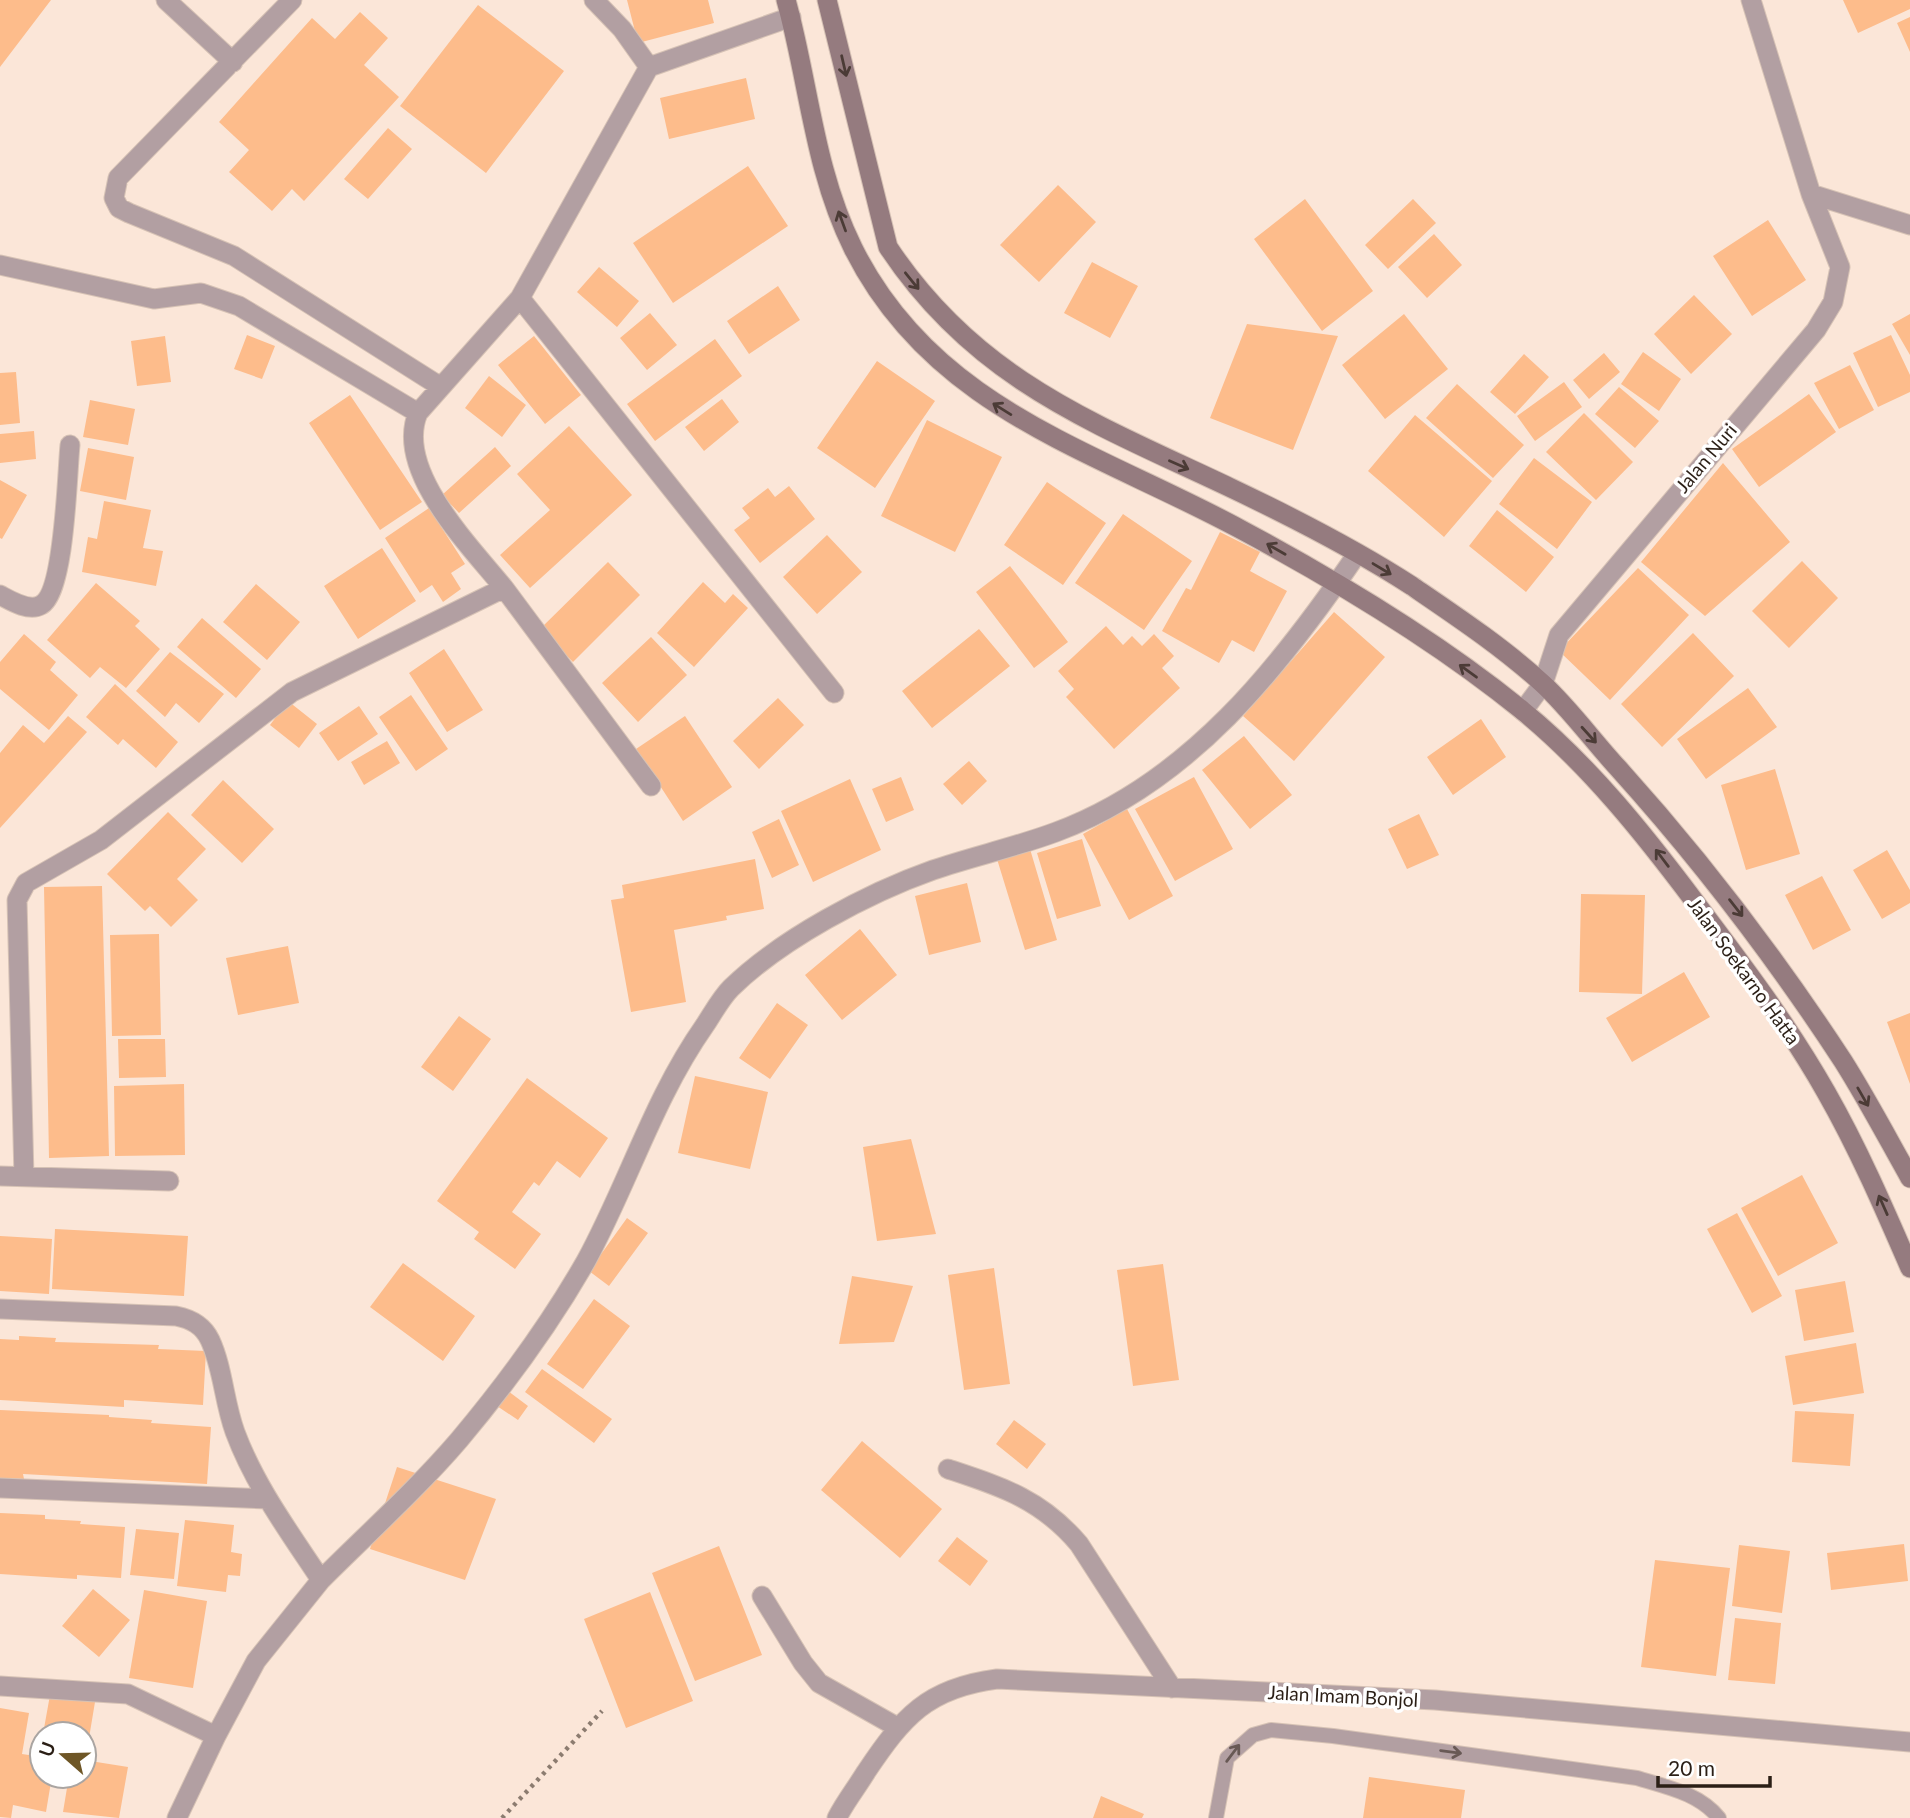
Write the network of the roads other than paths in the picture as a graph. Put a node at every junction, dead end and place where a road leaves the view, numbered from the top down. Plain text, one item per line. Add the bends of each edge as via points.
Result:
1 (166, 0) edge
2 (292, 0) edge
3 (594, 0) edge
4 (827, 0) edge
5 (1751, 0) edge
6 (788, 9) edge
7 (233, 62) junction
8 (649, 67) junction
9 (1811, 194) junction
10 (1910, 225) edge
11 (0, 265) edge
12 (520, 299) junction
13 (441, 387) junction
14 (418, 413) junction
15 (70, 445) dead end
16 (1357, 554) junction
17 (1336, 585) junction
18 (504, 588) junction
19 (0, 595) edge
20 (1544, 684) junction
21 (834, 693) dead end
22 (1523, 711) junction
23 (651, 786) dead end
24 (0, 1176) edge
25 (24, 1177) junction
26 (1910, 1178) edge
27 (169, 1181) dead end
28 (1910, 1268) edge
29 (0, 1309) edge
30 (948, 1469) dead end
31 (0, 1488) edge
32 (268, 1499) junction
33 (321, 1580) junction
34 (762, 1596) dead end
35 (0, 1686) edge
36 (1172, 1688) junction
37 (897, 1727) junction
38 (216, 1736) junction
39 (1910, 1742) edge
40 (177, 1818) edge
41 (837, 1818) edge
42 (1216, 1818) edge
43 (1719, 1818) edge

1 - 7 street
2 - 7 street
3 - 8 street
4 -> 16 main road, Jalan Soekarno Hatta via 888,247 911,281 1023,384 1072,414 1233,489
5 - 9 street, Jalan Nuri
6 - 8 street
17 -> 6 main road, Jalan Soekarno Hatta via 1239,528 1000,408 963,380 898,317 851,245 817,150
7 - 13 street via 118,178 114,198 119,208 233,256
8 - 12 street
9 - 10 street
9 - 20 street, Jalan Nuri via 1840,267 1833,302 1816,330 1559,635
11 - 14 street via 154,299 201,293 217,297
12 - 13 street
12 - 21 street
13 - 14 street
14 - 18 street via 412,425 412,443 428,486 442,511
15 - 19 street via 59,565 50,597 33,608
16 - 17 street
16 -> 20 main road, Jalan Soekarno Hatta via 1412,586
22 -> 17 main road, Jalan Soekarno Hatta via 1415,633
17 - 33 street via 1241,702 1195,751 1154,782 1058,832 930,871 863,902 804,933 730,989 659,1098 586,1261 533,1346 458,1442
18 - 23 street
18 - 25 street via 292,692 102,840 26,883 17,900
20 - 22 street, Jalan Nuri
20 -> 26 main road, Jalan Soekarno Hatta via 1688,845 1757,934 1844,1064
28 -> 22 main road, Jalan Soekarno Hatta via 1827,1093 1748,974 1652,845
24 - 25 street
25 - 27 street
29 - 32 street via 191,1320 209,1337 236,1434
30 - 36 street via 1013,1490 1063,1525
31 - 32 street
32 - 33 street
33 - 38 street via 256,1661
34 - 37 street via 819,1683
35 - 38 street via 128,1694
36 - 37 street, Jalan Imam Bonjol via 997,1679 966,1683 935,1697
36 - 39 street, Jalan Imam Bonjol via 1434,1700
37 - 41 street, Jalan Imam Bonjol
38 - 40 street
42 -> 43 lane via 1227,1758 1253,1735 1271,1730 1637,1778 1684,1792

